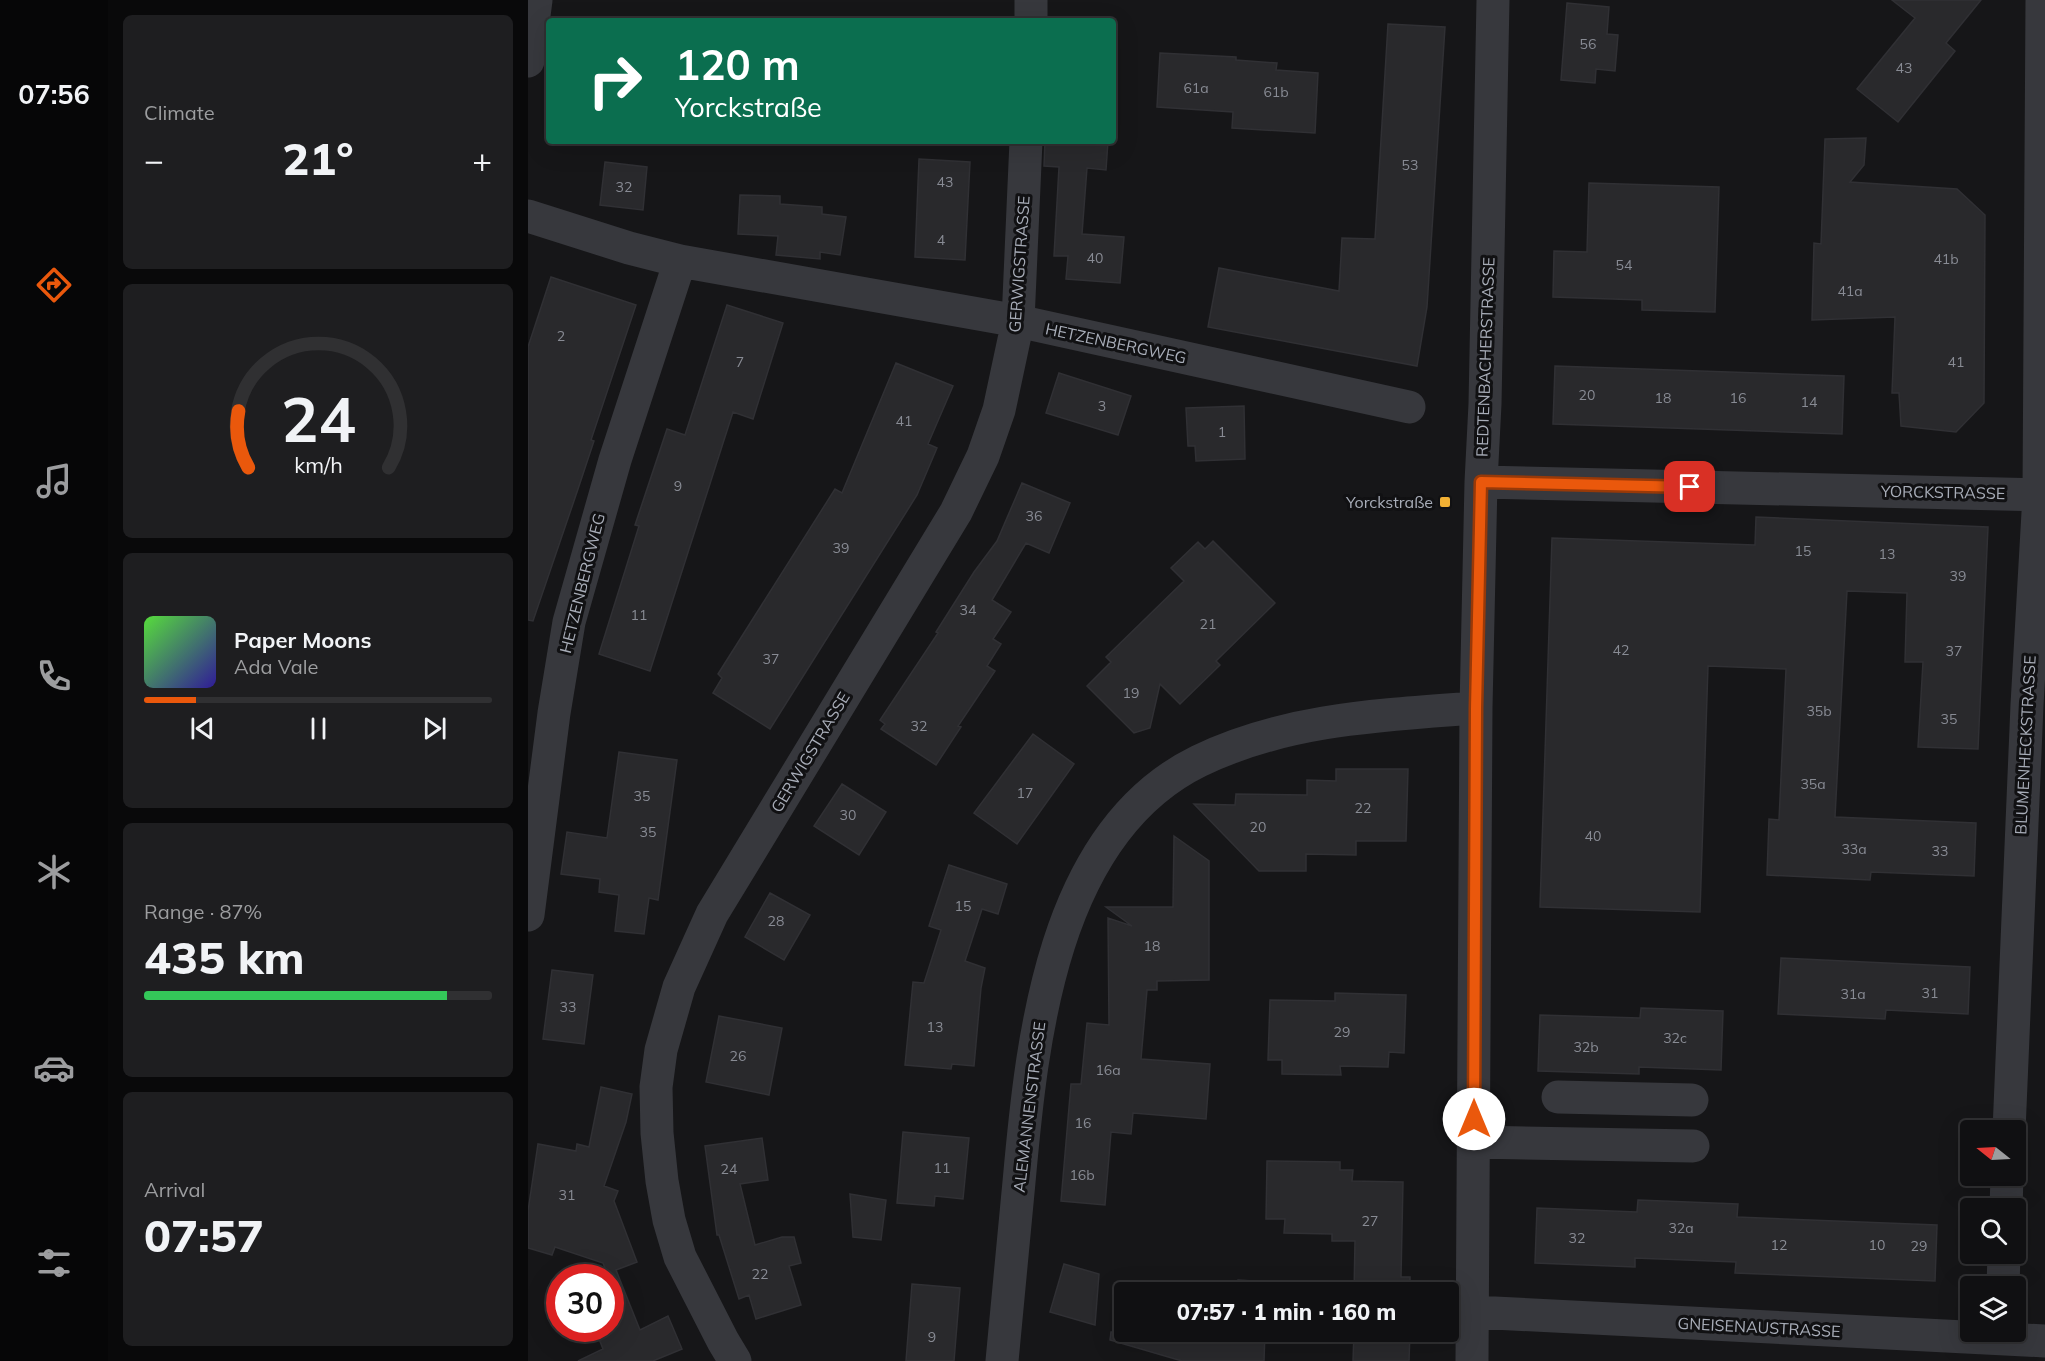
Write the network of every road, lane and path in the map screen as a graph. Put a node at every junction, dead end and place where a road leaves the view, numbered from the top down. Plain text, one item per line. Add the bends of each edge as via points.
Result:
1 (536, 0) edge
2 (1031, 0) edge
3 (1493, 0) edge
4 (2042, 0) edge
5 (1031, 18) edge
6 (528, 61) edge
7 (1026, 144) edge
8 (528, 216) edge
9 (680, 261) junction
10 (1018, 321) junction
11 (1409, 407) dead end
12 (1481, 482) junction
13 (2042, 495) edge
14 (1476, 708) junction
15 (528, 915) edge
16 (1558, 1097) dead end
17 (1648, 1100) junction
18 (1692, 1100) dead end
19 (2009, 1120) edge
20 (1474, 1142) junction
21 (1648, 1145) junction
22 (1693, 1146) dead end
23 (1474, 1312) junction
24 (2045, 1341) edge
25 (2000, 1344) edge
26 (735, 1361) edge
27 (1002, 1361) edge
28 (1472, 1361) edge

1 - 6 street
2 - 5 street
3 - 12 street, REDTENBACHERSTRASSE
4 - 13 street, BLUMENHECKSTRASSE
7 - 10 street, GERWIGSTRASSE
8 - 9 street, HETZENBERGWEG
9 - 10 street, HETZENBERGWEG
9 - 15 street, HETZENBERGWEG via 615,460 569,622
10 - 11 street, HETZENBERGWEG
10 - 26 street, GERWIGSTRASSE via 999,410 983,456 956,512 712,914 679,987 661,1050 656,1087 657,1133 669,1220 680,1257
12 - 13 street, YORCKSTRASSE
12 - 14 street, REDTENBACHERSTRASSE
13 - 19 street, BLUMENHECKSTRASSE via 2026,717
14 - 20 street, REDTENBACHERSTRASSE
14 - 27 street, ALEMANNENSTRASSE via 1344,719 1238,744 1197,761 1159,785 1129,813 1081,887 1066,923 1041,1013 1026,1103
16 - 17 street
17 - 18 street
17 - 21 street
20 - 21 street
20 - 23 street, REDTENBACHERSTRASSE
21 - 22 street
23 - 25 street, GNEISENAUSTRASSE
23 - 28 street, REDTENBACHERSTRASSE
24 - 25 street, GNEISENAUSTRASSE

